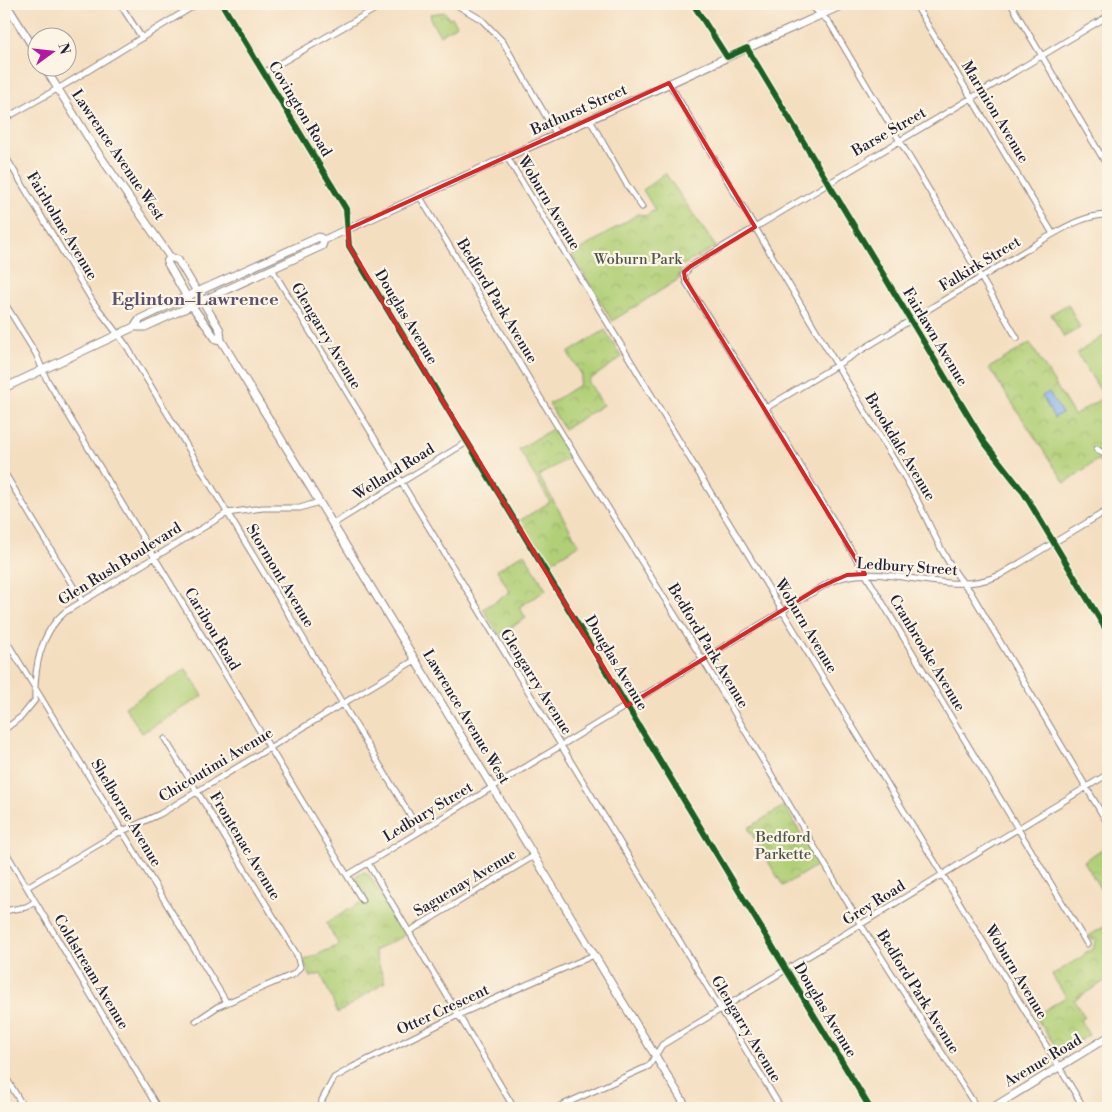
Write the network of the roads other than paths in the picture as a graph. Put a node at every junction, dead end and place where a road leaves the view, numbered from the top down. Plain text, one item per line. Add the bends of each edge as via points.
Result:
1 (6, 4) edge
2 (120, 4) edge
3 (197, 4) edge
4 (222, 4) edge
5 (384, 4) edge
6 (455, 4) edge
7 (693, 4) edge
8 (809, 4) edge
9 (845, 4) edge
10 (915, 4) edge
11 (1011, 4) edge
12 (1104, 4) edge
13 (1108, 12) edge
14 (820, 15) junction
15 (1108, 16) edge
16 (142, 38) junction
17 (28, 39) edge
18 (747, 48) junction
19 (1043, 56) junction
20 (727, 57) junction
21 (263, 73) junction
22 (51, 78) edge
23 (669, 83) junction
24 (57, 89) junction
25 (972, 98) junction
26 (4, 119) edge
27 (590, 120) junction
28 (557, 135) junction
29 (900, 139) junction
30 (4, 154) edge
31 (507, 157) junction
32 (1108, 167) edge
33 (828, 183) junction
34 (420, 197) junction
35 (642, 207) dead end
36 (1108, 214) edge
37 (756, 227) junction
38 (348, 229) junction
39 (1054, 234) junction
40 (324, 240) junction
41 (170, 257) junction
42 (272, 269) junction
43 (685, 272) joint
44 (982, 277) junction
45 (198, 292) junction
46 (186, 297) junction
47 (203, 301) junction
48 (4, 302) edge
49 (192, 306) junction
50 (911, 320) junction
51 (134, 327) junction
52 (117, 335) junction
53 (1017, 338) dead end
54 (221, 340) junction
55 (836, 366) junction
56 (42, 370) junction
57 (4, 388) edge
58 (766, 408) junction
59 (467, 442) junction
60 (1097, 449) dead end
61 (1108, 457) edge
62 (4, 472) edge
63 (400, 483) junction
64 (319, 502) junction
65 (1108, 510) edge
66 (228, 513) junction
67 (333, 524) junction
68 (1054, 543) junction
69 (155, 557) junction
70 (865, 574) junction
71 (964, 584) junction
72 (82, 601) junction
73 (782, 611) junction
74 (1108, 633) edge
75 (4, 637) edge
76 (702, 659) junction
77 (415, 660) junction
78 (35, 688) junction
79 (342, 702) junction
80 (627, 706) junction
81 (4, 730) edge
82 (165, 739) dead end
83 (560, 746) junction
84 (270, 747) junction
85 (1108, 774) edge
86 (492, 787) junction
87 (1086, 788) junction
88 (197, 791) junction
89 (1108, 824) edge
90 (420, 830) junction
91 (1017, 830) junction
92 (122, 831) junction
93 (4, 848) edge
94 (534, 856) junction
95 (368, 863) junction
96 (348, 875) junction
97 (943, 875) junction
98 (27, 887) junction
99 (362, 900) dead end
100 (35, 902) junction
101 (4, 911) edge
102 (861, 925) junction
103 (410, 931) junction
104 (1087, 944) dead end
105 (594, 955) junction
106 (787, 971) junction
107 (226, 1003) junction
108 (720, 1010) junction
109 (458, 1015) junction
110 (196, 1021) dead end
111 (1108, 1037) edge
112 (655, 1055) junction
113 (1059, 1067) junction
114 (4, 1074) edge
115 (24, 1108) edge
116 (158, 1108) edge
117 (321, 1108) edge
118 (514, 1108) edge
119 (556, 1108) edge
120 (687, 1108) edge
121 (780, 1108) edge
122 (870, 1108) edge
123 (976, 1108) edge
124 (992, 1108) edge
125 (1084, 1108) edge

1 - 17 main road
2 - 16 street
3 - 16 street
4 - 21 street, Covington Road
5 - 21 street
6 - 28 street via 482,20 503,42
7 - 20 street
8 - 14 street
9 - 14 main road, Bathurst Street
10 - 25 street, Marmion Avenue
11 - 19 street
12 - 13 street
14 - 18 main road, Bathurst Street
14 - 29 street via 829,22
15 - 19 street, Barse Street
16 - 24 street
18 - 20 main road, Bathurst Street
18 - 33 street, Fairlawn Avenue
19 - 25 street, Barse Street
19 - 32 street
20 - 23 main road, Bathurst Street
21 - 38 street, Covington Road via 346,210
22 - 24 main road, Lawrence Avenue West
23 - 27 main road, Bathurst Street
23 - 37 street, Brookdale Avenue
24 - 26 street
24 - 41 main road, Lawrence Avenue West
25 - 29 street, Barse Street
25 - 39 street, Marmion Avenue
27 - 28 main road, Bathurst Street
27 - 35 street
28 - 31 main road, Bathurst Street
29 - 33 street, Barse Street
29 - 44 street
30 - 52 street, Fairholme Avenue
31 - 34 main road, Bathurst Street
31 - 73 street, Woburn Avenue
33 - 37 street, Barse Street
33 - 50 street, Fairlawn Avenue
34 - 38 main road, Bathurst Street
34 - 76 street, Bedford Park Avenue
36 - 39 street, Falkirk Street via 1087,218
37 - 43 street, Barse Street
37 - 55 street, Brookdale Avenue
38 - 40 main road, Bathurst Street
38 - 59 street, Douglas Avenue via 349,246
39 - 44 street, Falkirk Street
40 - 42 main road, Bathurst Street via 322,246
40 - 45 main road, Bathurst Street via 319,237
41 - 45 main road, Lawrence Avenue West via 178,260
41 - 46 main road, Lawrence Avenue West via 167,262
42 - 47 main road, Bathurst Street
42 - 63 street, Glengarry Avenue
43 - 58 street, Cranbrooke Avenue via 686,282
44 - 50 street, Falkirk Street
44 - 53 street
45 - 46 main road, Bathurst Street
45 - 47 main road, Lawrence Avenue West
46 - 49 main road, Lawrence Avenue West
46 - 51 main road, Bathurst Street via 140,319
47 - 49 main road, Bathurst Street
47 - 54 main road, Lawrence Avenue West via 222,334
48 - 56 street, Caribou Road via 36,354
49 - 51 main road, Bathurst Street via 145,327
49 - 54 main road, Lawrence Avenue West via 216,339
50 - 55 street, Falkirk Street
50 - 68 street, Fairlawn Avenue via 984,442 1021,489
51 - 52 main road, Bathurst Street
52 - 56 main road, Bathurst Street
52 - 66 street, Stormont Avenue
54 - 64 main road, Lawrence Avenue West
55 - 58 street, Falkirk Street
55 - 71 street, Brookdale Avenue via 915,493
56 - 57 main road, Bathurst Street
56 - 69 street, Caribou Road
58 - 70 street, Cranbrooke Avenue
59 - 63 street, Welland Road
59 - 80 street, Douglas Avenue
60 - 61 street
62 - 72 street
63 - 67 street, Welland Road
63 - 83 street, Glengarry Avenue
64 - 66 street, Glen Rush Boulevard via 300,508 263,508
64 - 67 main road, Lawrence Avenue West
65 - 68 street, Ledbury Street
66 - 69 street, Glen Rush Boulevard
66 - 79 street, Stormont Avenue
67 - 77 main road, Lawrence Avenue West
68 - 71 street, Ledbury Street via 992,578
68 - 74 street, Fairlawn Avenue
69 - 72 street, Glen Rush Boulevard
69 - 84 street, Caribou Road
70 - 71 street, Ledbury Street
70 - 73 street, Ledbury Street via 848,575 830,582
70 - 91 street, Cranbrooke Avenue
71 - 87 street, Brookdale Avenue
72 - 78 street, Glen Rush Boulevard via 61,616 49,630 34,676
73 - 76 street, Ledbury Street
73 - 97 street, Woburn Avenue
75 - 78 street, Shelborne Avenue
76 - 80 street, Ledbury Street
76 - 102 street, Bedford Park Avenue
77 - 79 street, Chicoutimi Avenue
77 - 86 main road, Lawrence Avenue West
78 - 81 street, Glen Rush Boulevard via 35,700
78 - 92 street, Shelborne Avenue
79 - 84 street, Chicoutimi Avenue
79 - 90 street, Stormont Avenue
80 - 83 street, Ledbury Street
80 - 106 street, Douglas Avenue
82 - 88 street, Frontenac Avenue
83 - 86 street, Ledbury Street
83 - 108 street, Glengarry Avenue
84 - 88 street, Chicoutimi Avenue
84 - 96 street, Caribou Road
85 - 87 street, Grey Road
86 - 90 street, Ledbury Street
86 - 94 main road, Lawrence Avenue West
87 - 89 street, Brookdale Avenue
87 - 91 street, Grey Road
88 - 92 street, Chicoutimi Avenue via 151,819
88 - 107 street, Frontenac Avenue via 297,955 300,967 294,974
90 - 95 street, Ledbury Street
91 - 97 street, Grey Road
91 - 104 street, Cranbrooke Avenue
92 - 98 street, Chicoutimi Avenue
92 - 107 street, Shelborne Avenue
93 - 98 street, Coldstream Avenue
94 - 103 street, Saguenay Avenue
94 - 105 main road, Lawrence Avenue West
95 - 96 street, Ledbury Street
95 - 103 street
96 - 99 street, Caribou Road
97 - 102 street, Grey Road
97 - 113 street, Woburn Avenue
98 - 100 street, Coldstream Avenue
100 - 101 street
100 - 116 street, Coldstream Avenue
102 - 106 street, Grey Road
102 - 123 street, Bedford Park Avenue
103 - 109 street
105 - 109 street, Otter Crescent
105 - 112 main road, Lawrence Avenue West
106 - 108 street, Grey Road
106 - 122 street, Douglas Avenue
107 - 110 street
108 - 112 street, Grey Road via 662,1044
108 - 121 street, Glengarry Avenue
109 - 117 street, Otter Crescent via 334,1078
109 - 118 street
111 - 113 main road, Avenue Road
112 - 119 street, Grey Road via 649,1066
112 - 120 main road, Lawrence Avenue West
113 - 124 main road, Avenue Road
113 - 125 street, Woburn Avenue
114 - 115 street

